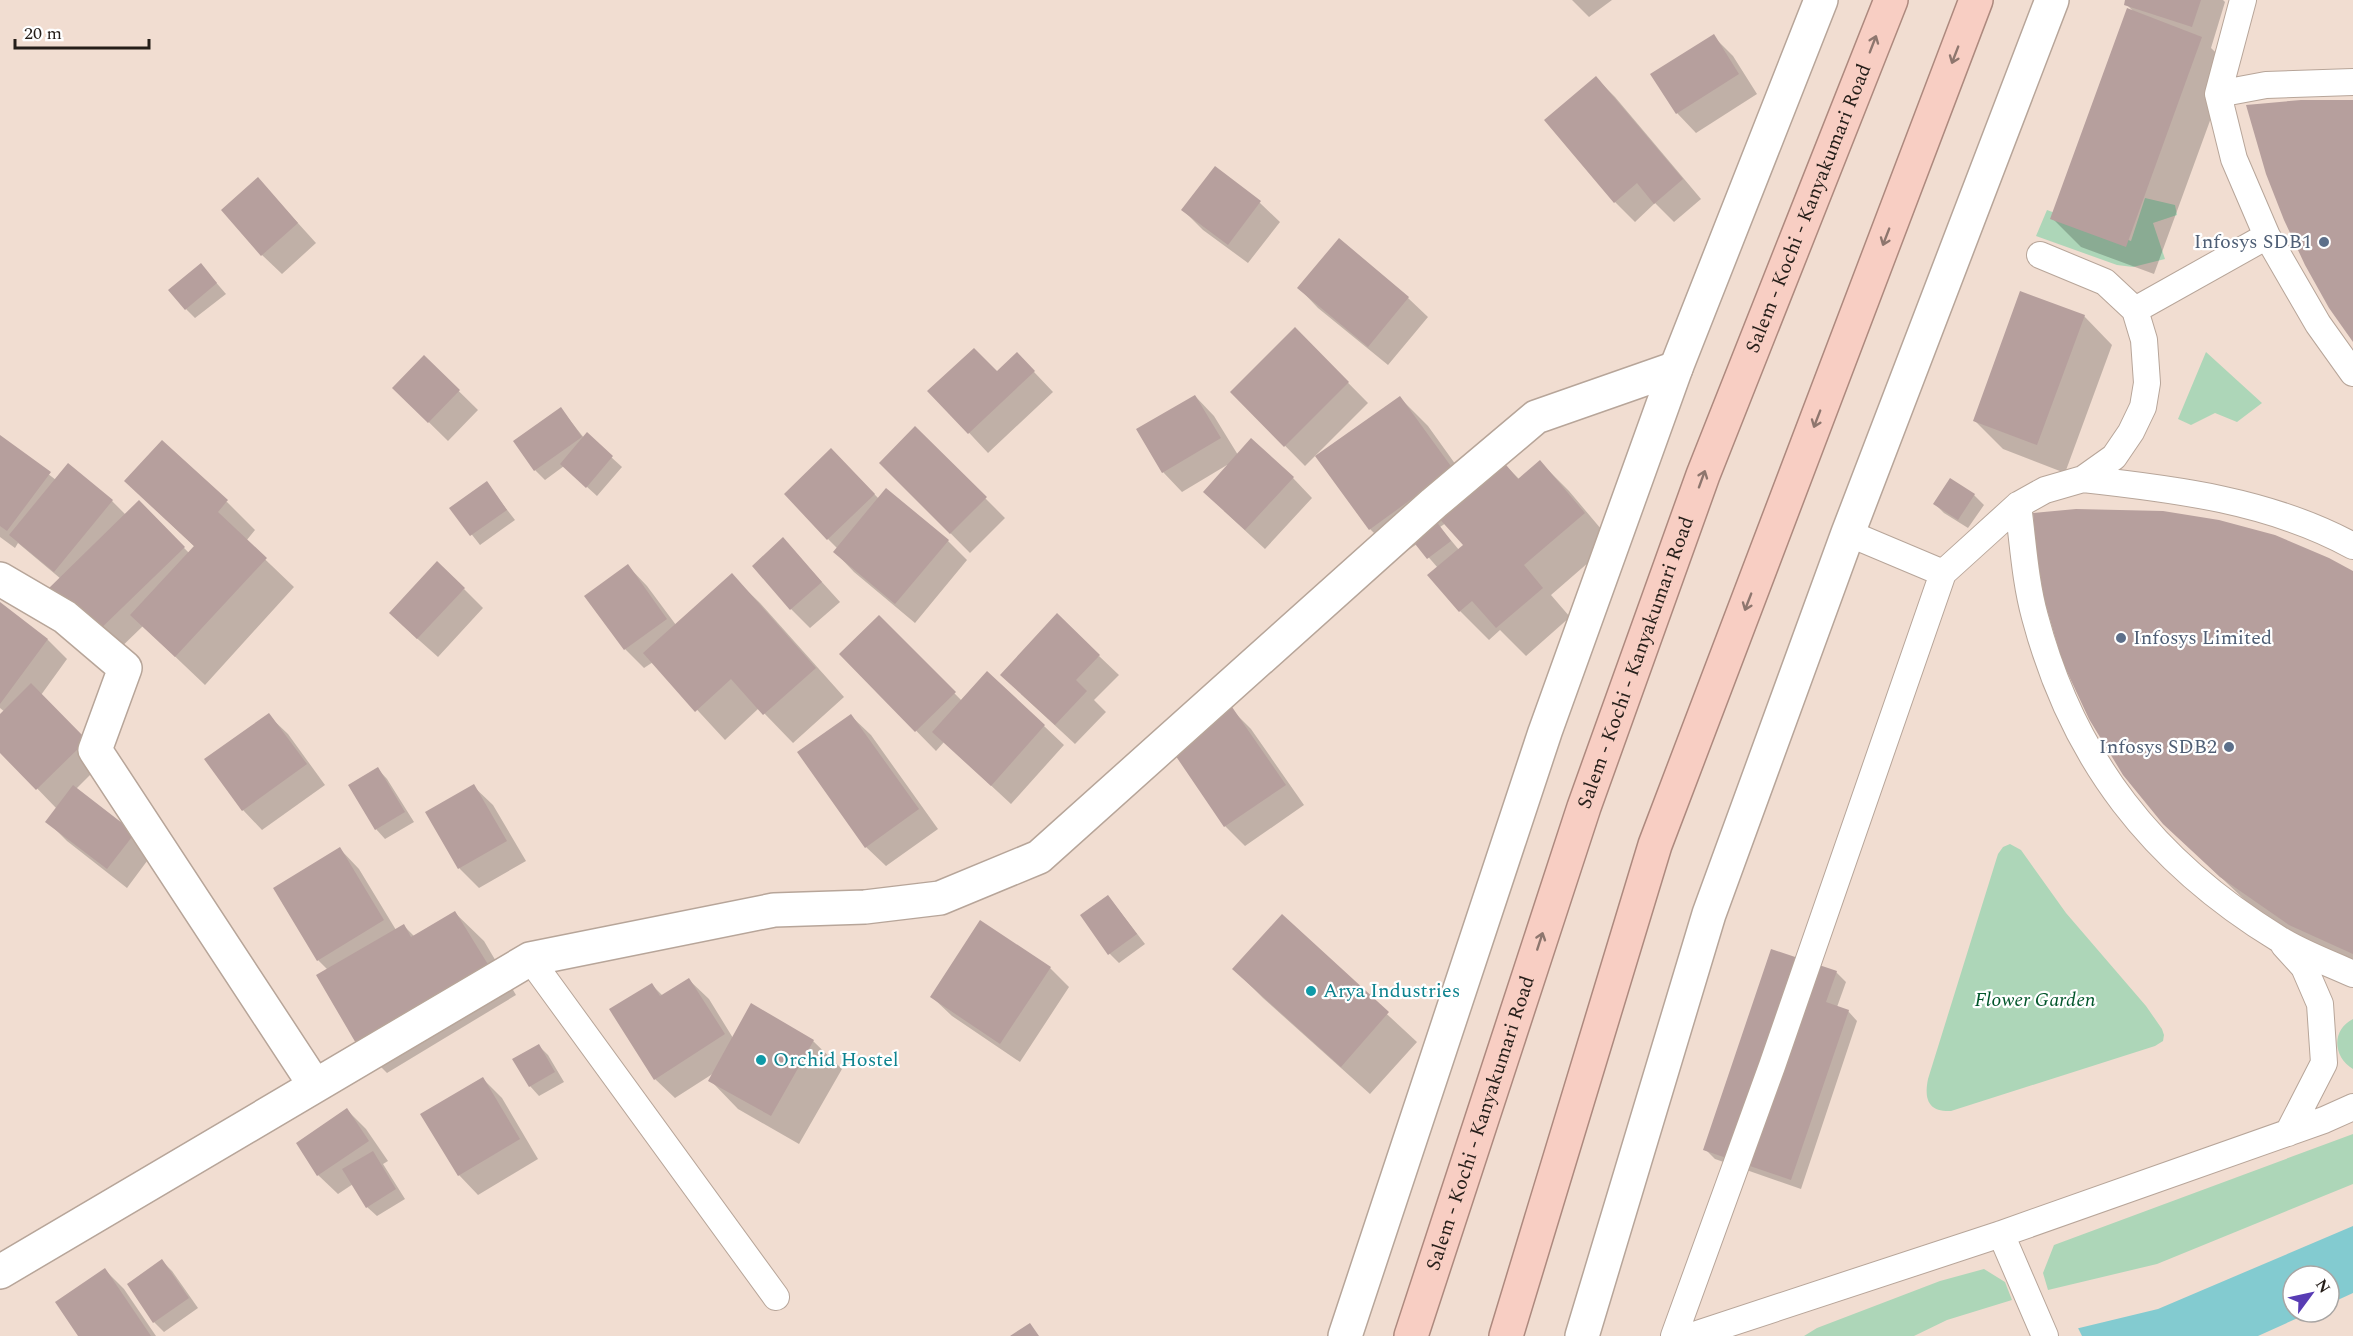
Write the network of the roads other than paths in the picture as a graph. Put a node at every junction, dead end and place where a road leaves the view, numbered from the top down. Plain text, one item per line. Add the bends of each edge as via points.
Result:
1 (1821, 0) edge
2 (1891, 0) edge
3 (1976, 0) edge
4 (2052, 0) edge
5 (2242, 0) edge
6 (2353, 82) edge
7 (2218, 94) junction
8 (2267, 236) junction
9 (2040, 255) dead end
10 (2135, 310) junction
11 (1677, 368) junction
12 (2353, 373) edge
13 (2084, 479) junction
14 (2018, 505) junction
15 (1848, 533) junction
16 (2353, 546) edge
17 (1943, 573) junction
18 (0, 579) edge
19 (2280, 940) junction
20 (530, 958) junction
21 (2353, 974) edge
22 (314, 1084) junction
23 (2353, 1107) edge
24 (2288, 1133) junction
25 (2001, 1234) junction
26 (0, 1272) edge
27 (776, 1297) dead end
28 (1345, 1336) edge
29 (1411, 1336) edge
30 (1506, 1336) edge
31 (1582, 1336) edge
32 (1674, 1336) edge
33 (1691, 1336) edge
34 (2045, 1336) edge

1 - 11 street
29 -> 2 highway, Salem - Kochi - Kanyakumari Road via 1584,807 1703,475
3 -> 30 highway via 1655,845
4 - 15 street
5 - 7 lane
6 - 7 lane via 2266,85
7 - 8 lane via 2235,159
8 - 10 lane
8 - 12 lane via 2318,324
9 - 10 lane via 2105,282
10 - 13 lane via 2144,340 2147,383 2143,407 2114,458
11 - 20 street via 1536,417 1434,503 1039,857 940,898 865,908 774,910
11 - 28 street via 1545,732
13 - 14 lane via 2045,490
13 - 16 lane via 2233,501 2288,517
14 - 17 lane
14 - 19 lane via 2034,615 2053,676 2080,735 2113,790 2153,840 2211,893
15 - 17 lane
15 - 31 street via 1709,914
17 - 32 lane
18 - 22 street via 65,617 125,668 95,750
19 - 21 lane
19 - 24 lane via 2304,967 2320,1004 2324,1063
20 - 22 street
20 - 27 lane
22 - 26 street
23 - 24 lane
24 - 25 lane
25 - 33 lane
25 - 34 lane

